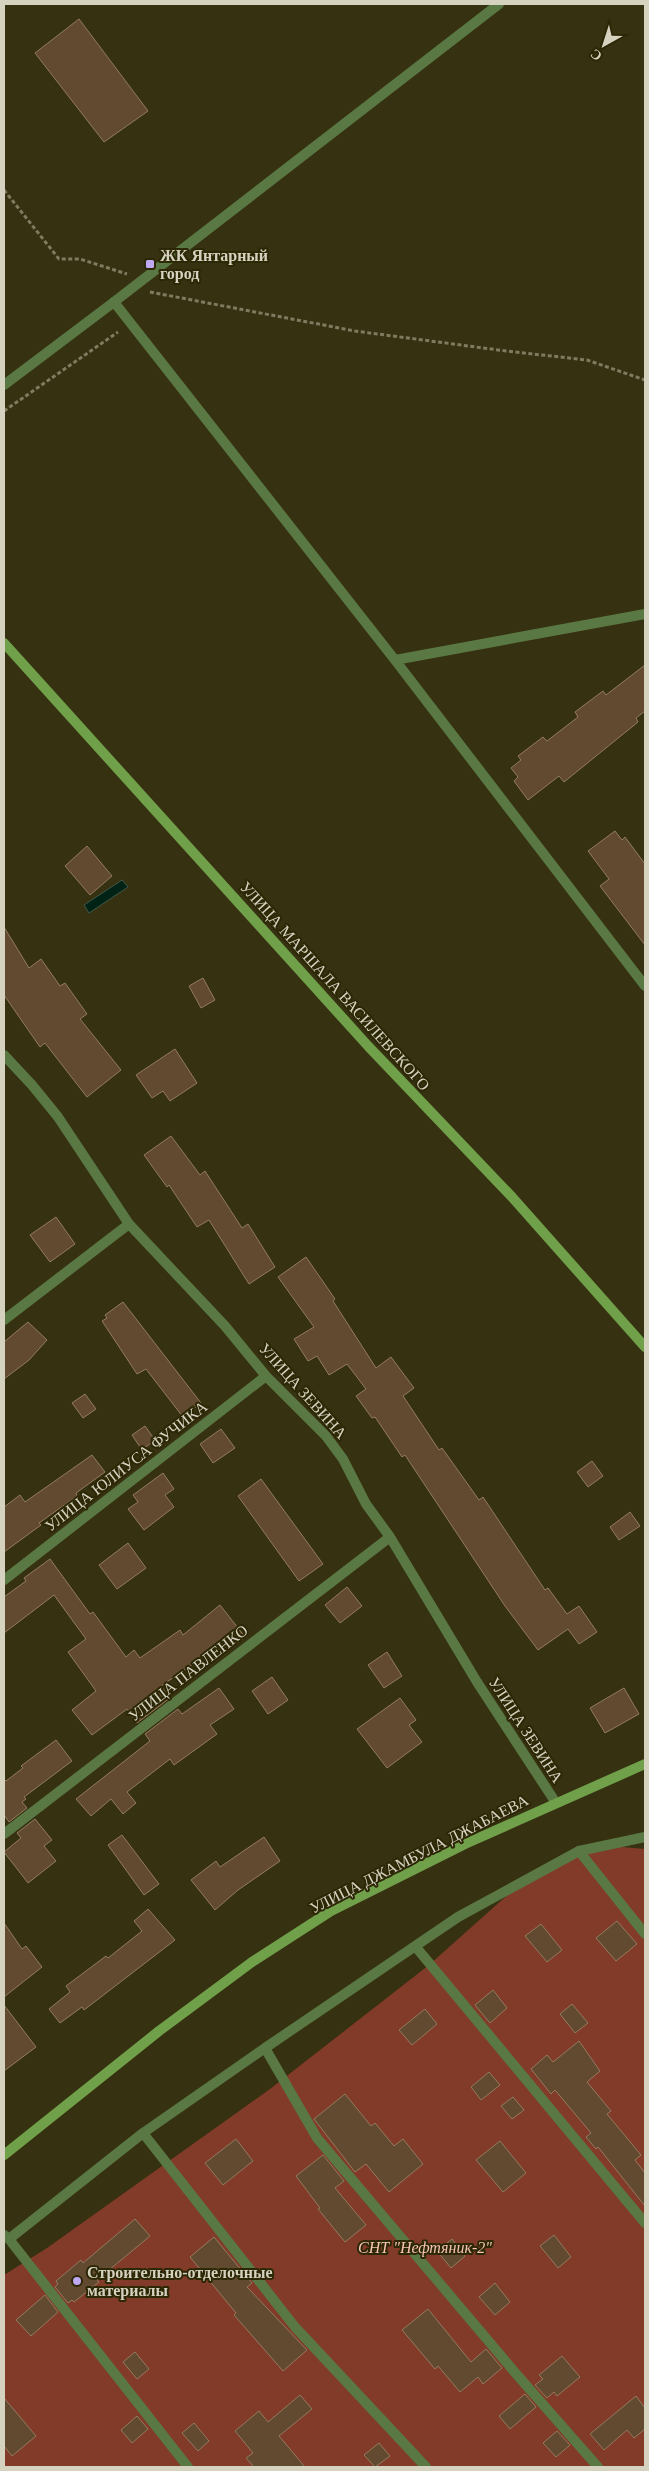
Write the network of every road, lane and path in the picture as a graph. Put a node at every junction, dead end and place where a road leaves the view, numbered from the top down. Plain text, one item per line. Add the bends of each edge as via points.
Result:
1 (499, 4) edge
2 (4, 190) edge
3 (144, 279) junction
4 (132, 289) junction
5 (114, 302) junction
6 (130, 323) junction
7 (645, 380) edge
8 (4, 385) edge
9 (4, 411) edge
10 (645, 614) edge
11 (4, 643) edge
12 (395, 660) junction
13 (645, 986) edge
14 (4, 1055) edge
15 (129, 1224) junction
16 (4, 1320) edge
17 (645, 1347) edge
18 (266, 1376) junction
19 (390, 1537) junction
20 (4, 1580) edge
21 (645, 1764) edge
22 (556, 1803) junction
23 (4, 1834) edge
24 (645, 1837) edge
25 (579, 1851) junction
26 (645, 1934) edge
27 (415, 1946) junction
28 (265, 2048) junction
29 (143, 2133) junction
30 (4, 2156) edge
31 (645, 2223) edge
32 (7, 2237) edge
33 (188, 2467) edge
34 (426, 2467) edge
35 (598, 2467) edge

1 - 3 street
2 - 3 path via 59,259 80,259
3 - 4 street
4 - 5 street
4 - 7 path via 356,331 587,360
5 - 6 street
5 - 8 street
6 - 9 path
6 - 12 street
10 - 12 street
11 - 17 main road, УЛИЦА МАРШАЛА ВАСИЛЕВСКОГО via 368,1046 512,1197
12 - 13 street
14 - 15 street, УЛИЦА ЗЕВИНА via 58,1117
15 - 16 street
15 - 18 street, УЛИЦА ЗЕВИНА via 225,1326
18 - 19 street, УЛИЦА ЗЕВИНА via 326,1436 347,1466 366,1504
18 - 20 street, УЛИЦА ЮЛИУСА ФУЧИКА
19 - 22 street, УЛИЦА ЗЕВИНА via 477,1682
19 - 23 street, УЛИЦА ПАВЛЕНКО
21 - 22 main road, УЛИЦА ДЖАМБУЛА ДЖАБАЕВА
22 - 30 main road, УЛИЦА ДЖАМБУЛА ДЖАБАЕВА via 331,1911 252,1962 159,2031
24 - 25 street
25 - 26 street
25 - 27 street via 458,1917
27 - 28 street
27 - 31 street
28 - 29 street
28 - 35 street via 318,2138
29 - 32 street
29 - 34 street via 295,2326
32 - 33 street

